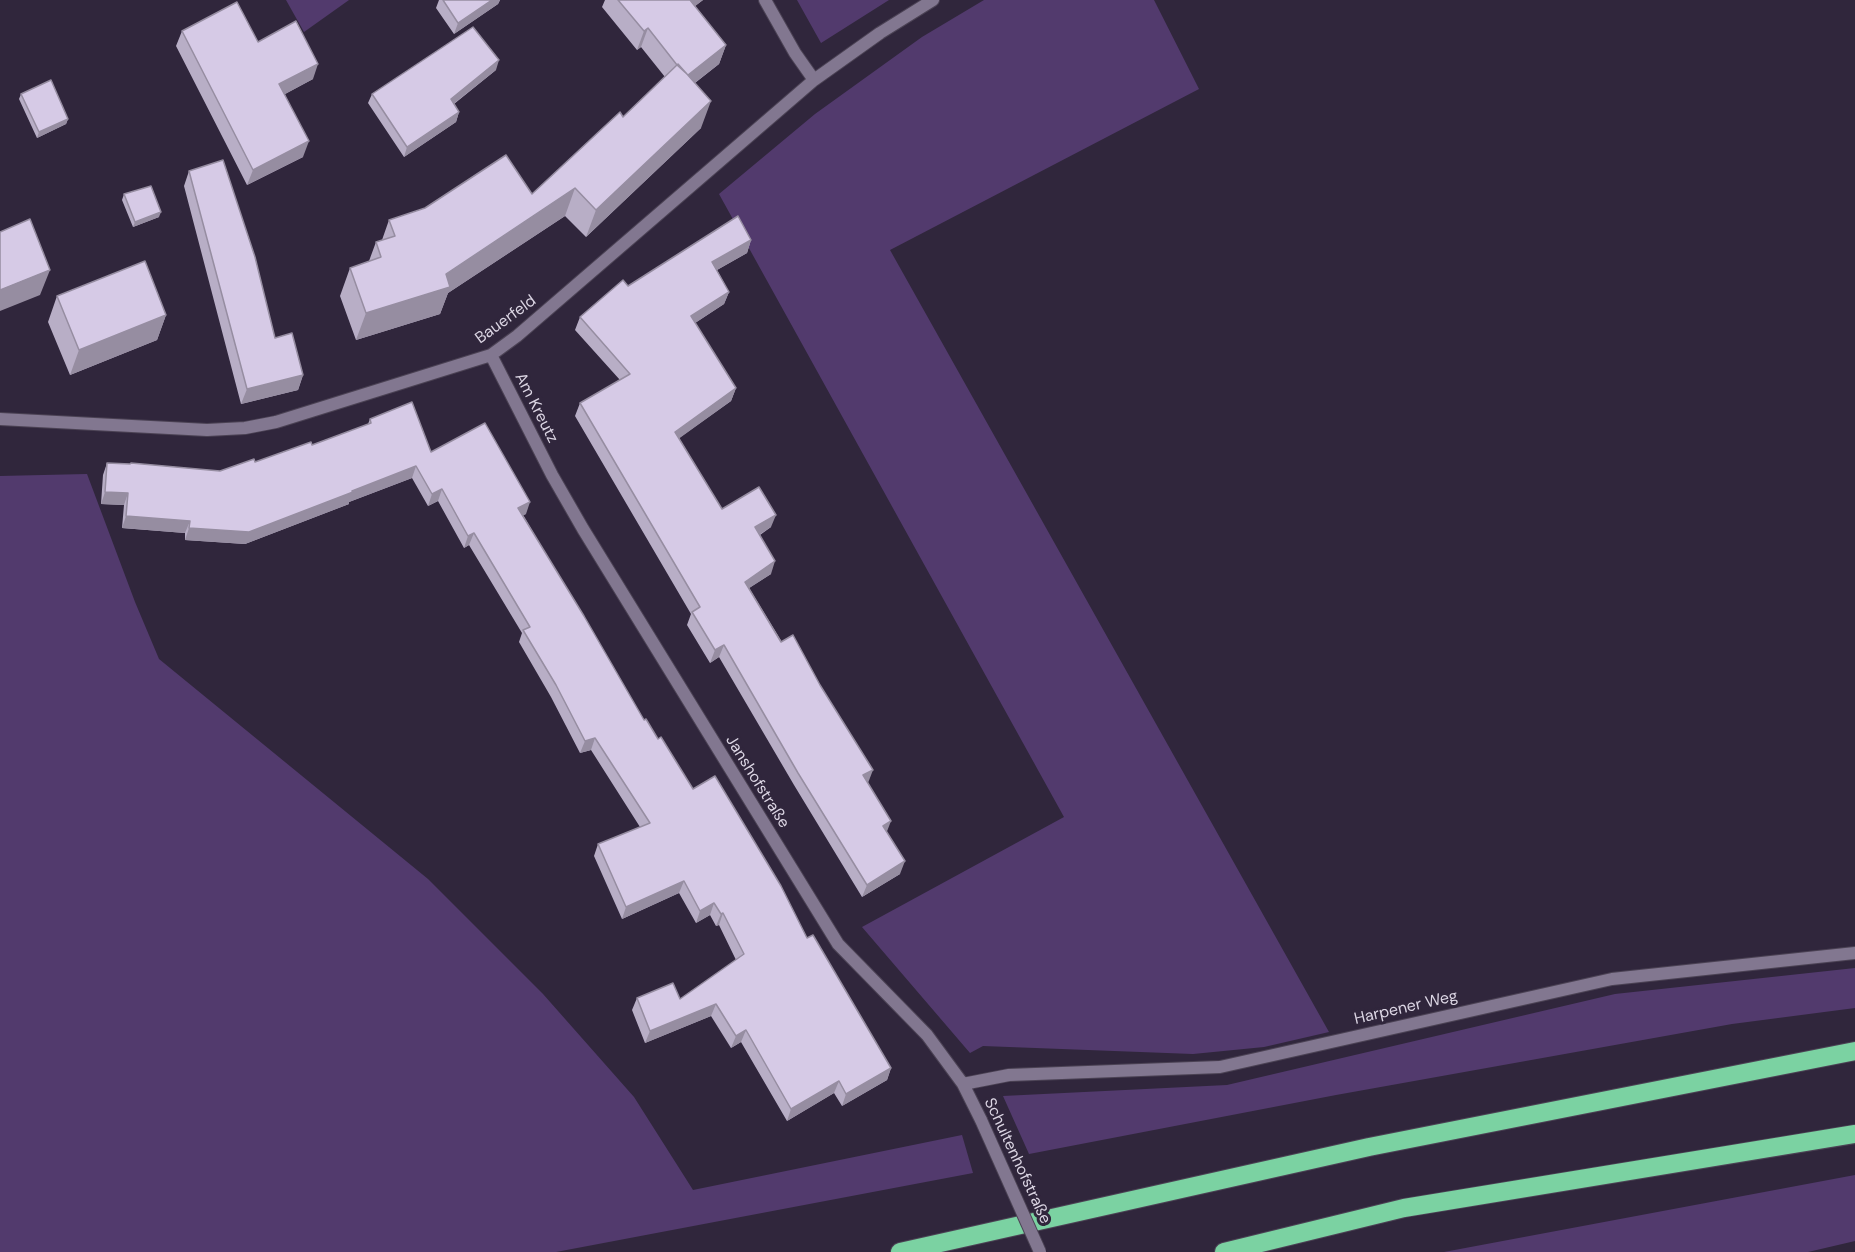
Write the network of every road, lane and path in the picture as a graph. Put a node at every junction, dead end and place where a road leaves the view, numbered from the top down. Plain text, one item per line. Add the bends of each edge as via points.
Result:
1 (765, 0) edge
2 (933, 0) edge
3 (814, 80) junction
4 (491, 355) junction
5 (0, 419) edge
6 (552, 475) joint
7 (1855, 952) edge
8 (1855, 1052) edge
9 (963, 1084) junction
10 (1855, 1134) edge
11 (900, 1252) edge
12 (1040, 1252) edge
13 (1224, 1252) edge

1 - 3 street
2 - 3 street, Bauerfeld
3 - 4 street, Bauerfeld
4 - 5 street, Bauerfeld via 245,428 207,430
4 - 6 street, Am Kreutz
6 - 9 street, Janshofstraße via 838,944 927,1035
7 - 9 street, Harpener Weg via 1612,979 1220,1067 1009,1075
8 - 11 highway via 1369,1147
9 - 12 street, Schultenhofstraße, bridge
10 - 13 highway via 1404,1208

